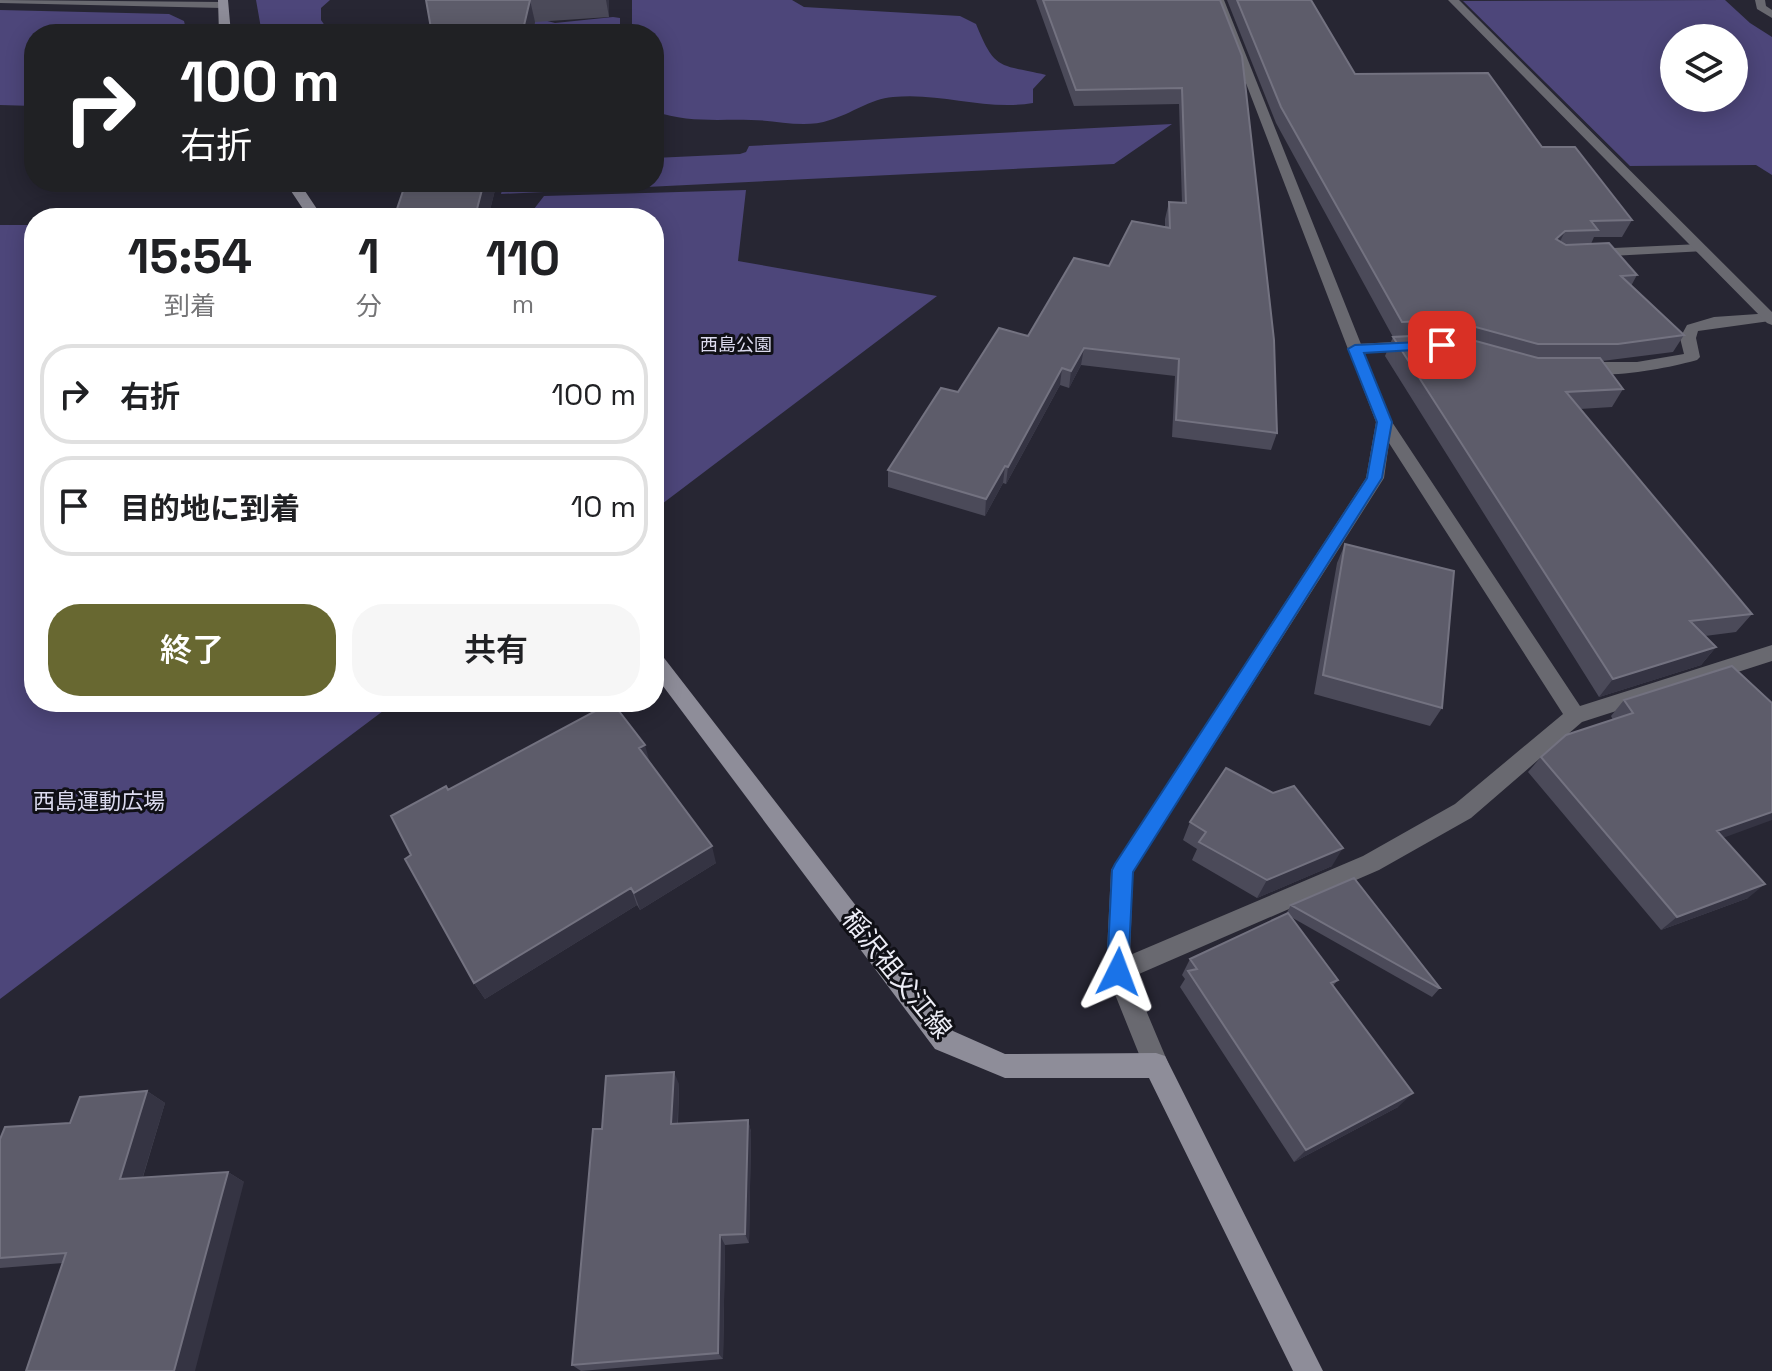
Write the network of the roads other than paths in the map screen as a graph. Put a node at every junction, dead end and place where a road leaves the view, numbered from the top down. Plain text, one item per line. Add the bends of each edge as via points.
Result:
1 (0, 0) edge
2 (1219, 0) edge
3 (1453, 0) edge
4 (1760, 0) edge
5 (222, 3) edge
6 (1772, 15) edge
7 (224, 24) edge
8 (1700, 248) junction
9 (1573, 254) edge
10 (1771, 319) edge
11 (1428, 346) edge
12 (1355, 349) junction
13 (1570, 367) edge
14 (1384, 422) junction
15 (1772, 653) edge
16 (664, 672) edge
17 (1575, 716) junction
18 (1118, 972) junction
19 (1156, 1065) junction
20 (1308, 1371) edge

1 - 5 street
2 - 12 street
3 - 8 street
4 - 6 street
5 - 7 main road
8 - 9 street
8 - 10 street
10 - 13 street via 1692,328 1692,357 1673,362
11 - 12 street
12 - 14 street
14 - 17 street
14 - 18 street via 1375,478 1122,870
15 - 17 street
16 - 19 main road, 稲沢祖父江線 via 944,1040 1005,1066
17 - 18 street via 1463,811 1371,863
18 - 19 street
19 - 20 main road

